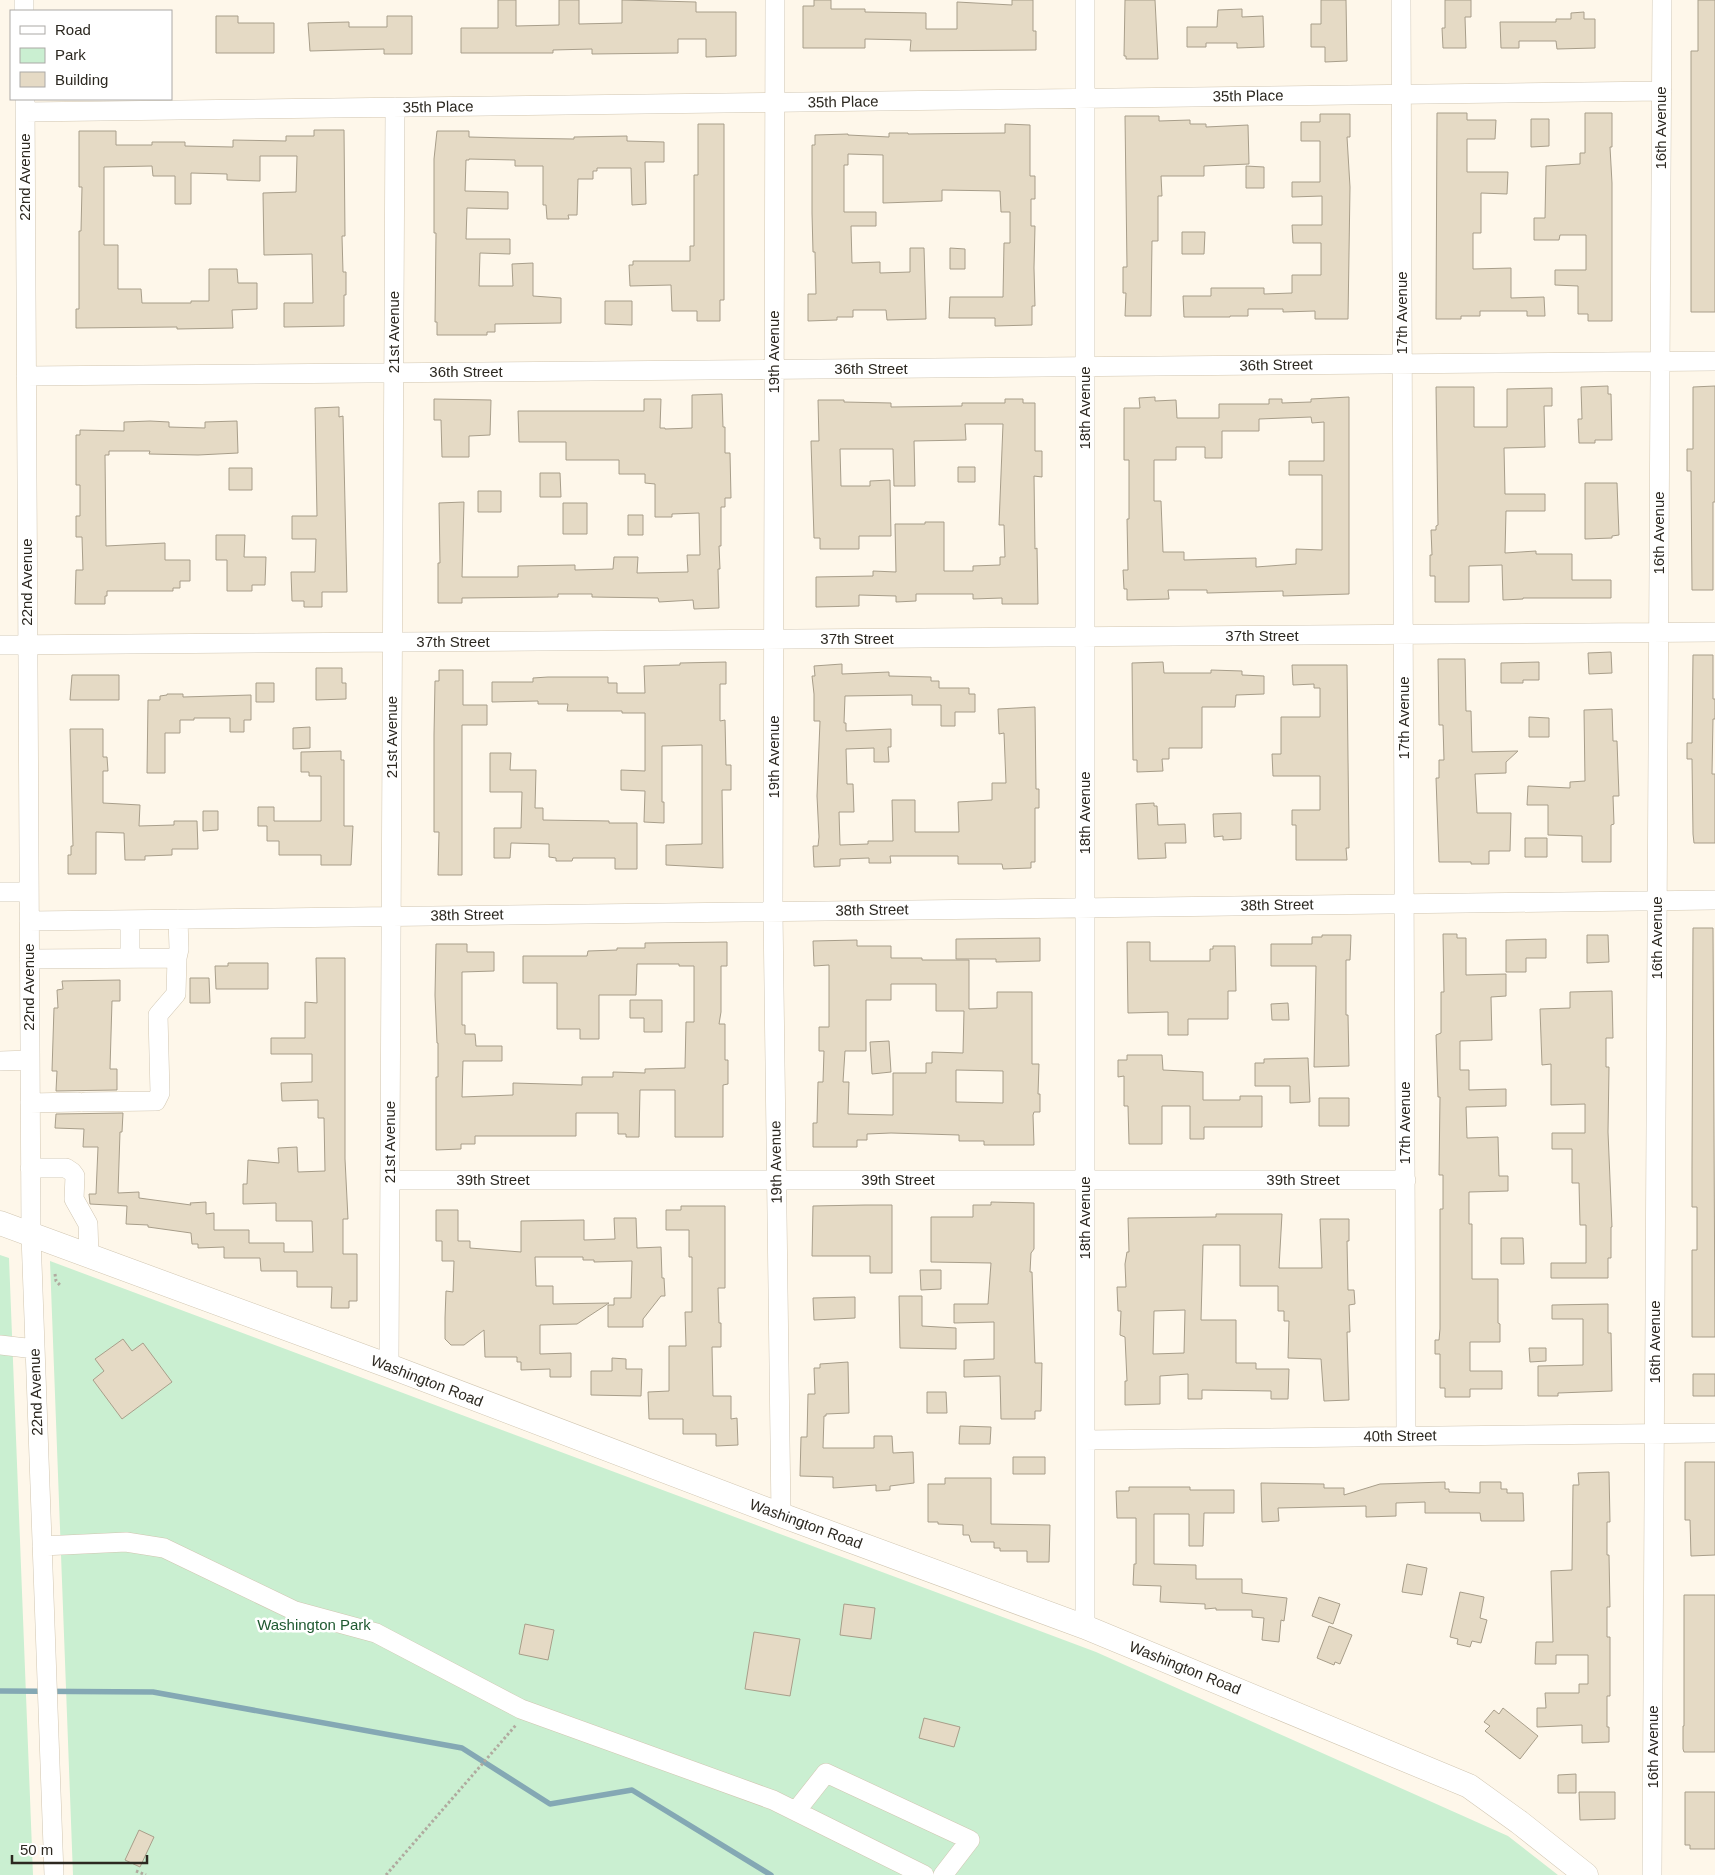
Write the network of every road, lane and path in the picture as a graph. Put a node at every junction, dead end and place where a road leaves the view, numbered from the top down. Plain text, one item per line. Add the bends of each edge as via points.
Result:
1 (775, 0) edge
2 (1085, 0) edge
3 (1401, 0) edge
4 (1662, 0) edge
5 (1662, 91) junction
6 (1402, 94) junction
7 (1085, 98) junction
8 (775, 102) junction
9 (25, 105) edge
10 (395, 107) junction
11 (1715, 361) edge
12 (1660, 362) junction
13 (1402, 364) junction
14 (1085, 367) junction
15 (774, 370) junction
16 (394, 373) junction
17 (26, 376) junction
18 (1715, 632) edge
19 (1659, 633) junction
20 (1404, 634) junction
21 (1085, 637) junction
22 (774, 639) junction
23 (392, 642) junction
24 (0, 645) edge
25 (28, 645) junction
26 (0, 892) edge
27 (29, 892) junction
28 (1658, 900) junction
29 (1715, 900) edge
30 (1404, 904) junction
31 (1085, 907) junction
32 (773, 912) junction
33 (391, 916) junction
34 (178, 919) junction
35 (130, 920) junction
36 (29, 921) junction
37 (130, 958) junction
38 (177, 958) junction
39 (29, 959) junction
40 (30, 1060) junction
41 (0, 1061) edge
42 (30, 1103) junction
43 (30, 1168) junction
44 (390, 1180) junction
45 (777, 1180) junction
46 (1085, 1180) junction
47 (1406, 1180) junction
48 (0, 1223) edge
49 (30, 1235) junction
50 (89, 1256) junction
51 (56, 1274) dead end
52 (60, 1286) dead end
53 (0, 1345) edge
54 (34, 1349) junction
55 (389, 1366) junction
56 (1655, 1433) junction
57 (1715, 1433) edge
58 (1406, 1436) junction
59 (1085, 1440) junction
60 (781, 1515) junction
61 (42, 1546) junction
62 (1085, 1627) junction
63 (521, 1709) junction
64 (796, 1811) junction
65 (136, 1870) dead end
66 (54, 1875) edge
67 (146, 1875) edge
68 (386, 1875) edge
69 (924, 1875) edge
70 (943, 1875) edge
71 (1586, 1875) edge
72 (1652, 1875) edge

1 - 8 street, 19th Avenue
2 - 7 street, 18th Avenue
3 - 6 street, 17th Avenue
4 - 5 street, 16th Avenue
5 - 6 street, 35th Place
5 - 12 street, 16th Avenue
6 - 7 street, 35th Place
6 - 13 street, 17th Avenue
7 - 8 street, 35th Place
7 - 14 street, 18th Avenue
8 - 10 street, 35th Place
8 - 15 street, 19th Avenue
9 - 10 street, 35th Place
9 - 17 street, 22nd Avenue
10 - 16 street, 21st Avenue
11 - 12 street, 36th Street
12 - 13 street, 36th Street
12 - 19 street, 16th Avenue
13 - 14 street, 36th Street
13 - 20 street, 17th Avenue
14 - 15 street, 36th Street
14 - 21 street, 18th Avenue
15 - 16 street, 36th Street
15 - 22 street, 19th Avenue
16 - 17 street, 36th Street
16 - 23 street, 21st Avenue
17 - 25 street, 22nd Avenue
18 - 19 street, 37th Street
19 - 20 street, 37th Street
19 - 28 street, 16th Avenue
20 - 21 street, 37th Street
20 - 30 street, 17th Avenue
21 - 22 street, 37th Street
21 - 31 street, 18th Avenue
22 - 23 street, 37th Street
22 - 32 street, 19th Avenue
23 - 25 street, 37th Street
23 - 33 street, 21st Avenue
24 - 25 street, 37th Street
25 - 27 street, 22nd Avenue
26 - 27 street
27 - 36 street, 22nd Avenue
28 - 29 street, 38th Street
28 - 30 street, 38th Street
28 - 56 street, 16th Avenue
30 - 31 street, 38th Street
30 - 47 street, 17th Avenue
31 - 32 street, 38th Street
31 - 46 street, 18th Avenue
32 - 33 street, 38th Street
32 - 45 street, 19th Avenue
33 - 34 street, 38th Street
33 - 44 street, 21st Avenue
34 - 35 street, 38th Street
34 - 38 street
35 - 36 street, 38th Street
35 - 37 street
36 - 39 street, 22nd Avenue
37 - 38 street
37 - 39 street
38 - 42 street via 176,994 158,1015 160,1093 156,1101
39 - 40 street, 22nd Avenue
40 - 41 street
40 - 42 street, 22nd Avenue
42 - 43 street, 22nd Avenue
43 - 49 street, 22nd Avenue
43 - 50 street via 66,1168 75,1176 74,1199 88,1224
44 - 45 street, 39th Street
44 - 55 street, 21st Avenue
45 - 46 street, 39th Street
45 - 60 street, 19th Avenue
46 - 47 street, 39th Street
46 - 59 street, 18th Avenue
47 - 58 street, 17th Avenue
48 - 49 main road, Washington Road
49 - 50 main road, Washington Road
49 - 54 street, 22nd Avenue
50 - 55 main road, Washington Road
51 - 52 path
53 - 54 street
54 - 61 street, 22nd Avenue
55 - 60 main road, Washington Road
56 - 57 street, 40th Street
56 - 58 street, 40th Street
56 - 72 street, 16th Avenue
58 - 59 street, 40th Street
59 - 62 street, 18th Avenue
60 - 62 main road, Washington Road
61 - 63 street via 126,1542 164,1548 295,1611 376,1634
61 - 66 street, 22nd Avenue
62 - 71 main road, Washington Road via 1469,1786
63 - 64 street
63 - 68 path via 515,1727
64 - 69 street
64 - 70 street via 826,1774 970,1840
65 - 67 path

